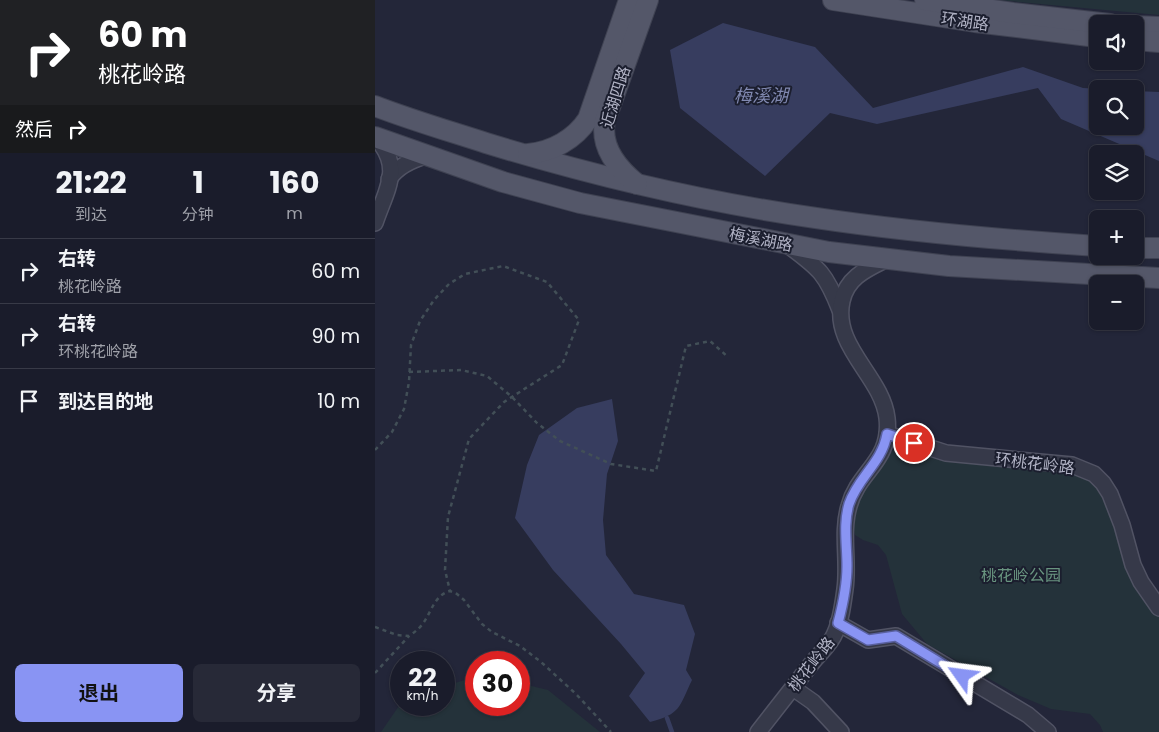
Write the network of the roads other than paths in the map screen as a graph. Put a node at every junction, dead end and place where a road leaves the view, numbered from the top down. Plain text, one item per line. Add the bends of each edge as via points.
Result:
1 (629, 0) edge
2 (648, 0) edge
3 (833, 0) edge
4 (925, 0) edge
5 (1089, 22) edge
6 (1144, 26) edge
7 (1159, 27) edge
8 (1089, 36) edge
9 (1144, 41) edge
10 (1159, 42) edge
11 (375, 106) edge
12 (375, 137) edge
13 (525, 155) junction
14 (425, 156) junction
15 (389, 179) junction
16 (639, 185) junction
17 (375, 223) edge
18 (786, 244) junction
19 (1089, 245) edge
20 (1144, 248) edge
21 (1159, 248) edge
22 (887, 259) junction
23 (1159, 278) edge
24 (841, 311) junction
25 (887, 434) junction
26 (1159, 608) edge
27 (838, 623) junction
28 (793, 688) junction
29 (758, 732) edge
30 (841, 732) edge
31 (1048, 732) edge

1 - 13 main road, 近湖四路 via 584,124 548,150
2 - 16 main road, 近湖四路 via 603,133 611,155 626,175
3 - 8 main road, 环湖路
4 - 5 main road, 环湖路
6 - 7 main road
9 - 10 main road
11 - 13 main road, 梅溪湖路
12 - 14 main road, 梅溪湖路
12 - 15 street via 390,157 392,170
13 - 16 main road, 梅溪湖路
14 - 15 street via 406,163
14 - 18 main road, 梅溪湖路 via 580,203
15 - 17 street
16 - 19 main road, 梅溪湖路 via 817,218
18 - 22 main road, 梅溪湖路
18 - 24 street, 桃花岭路 via 820,270 833,289
20 - 21 main road
22 - 23 main road, 梅溪湖路 via 949,266
22 - 24 street via 851,281 843,294
24 - 25 street, 桃花岭路 via 844,331 854,355 883,401
25 - 26 street, 环桃花岭路 via 941,452 1071,465 1094,474 1110,494 1133,565
25 - 27 street, 桃花岭路 via 885,448 856,489 849,505 845,589
27 - 28 street, 桃花岭路 via 835,635
27 - 31 street via 868,640 896,636 1028,716
28 - 29 street, 桃花岭路
28 - 30 street via 813,702

